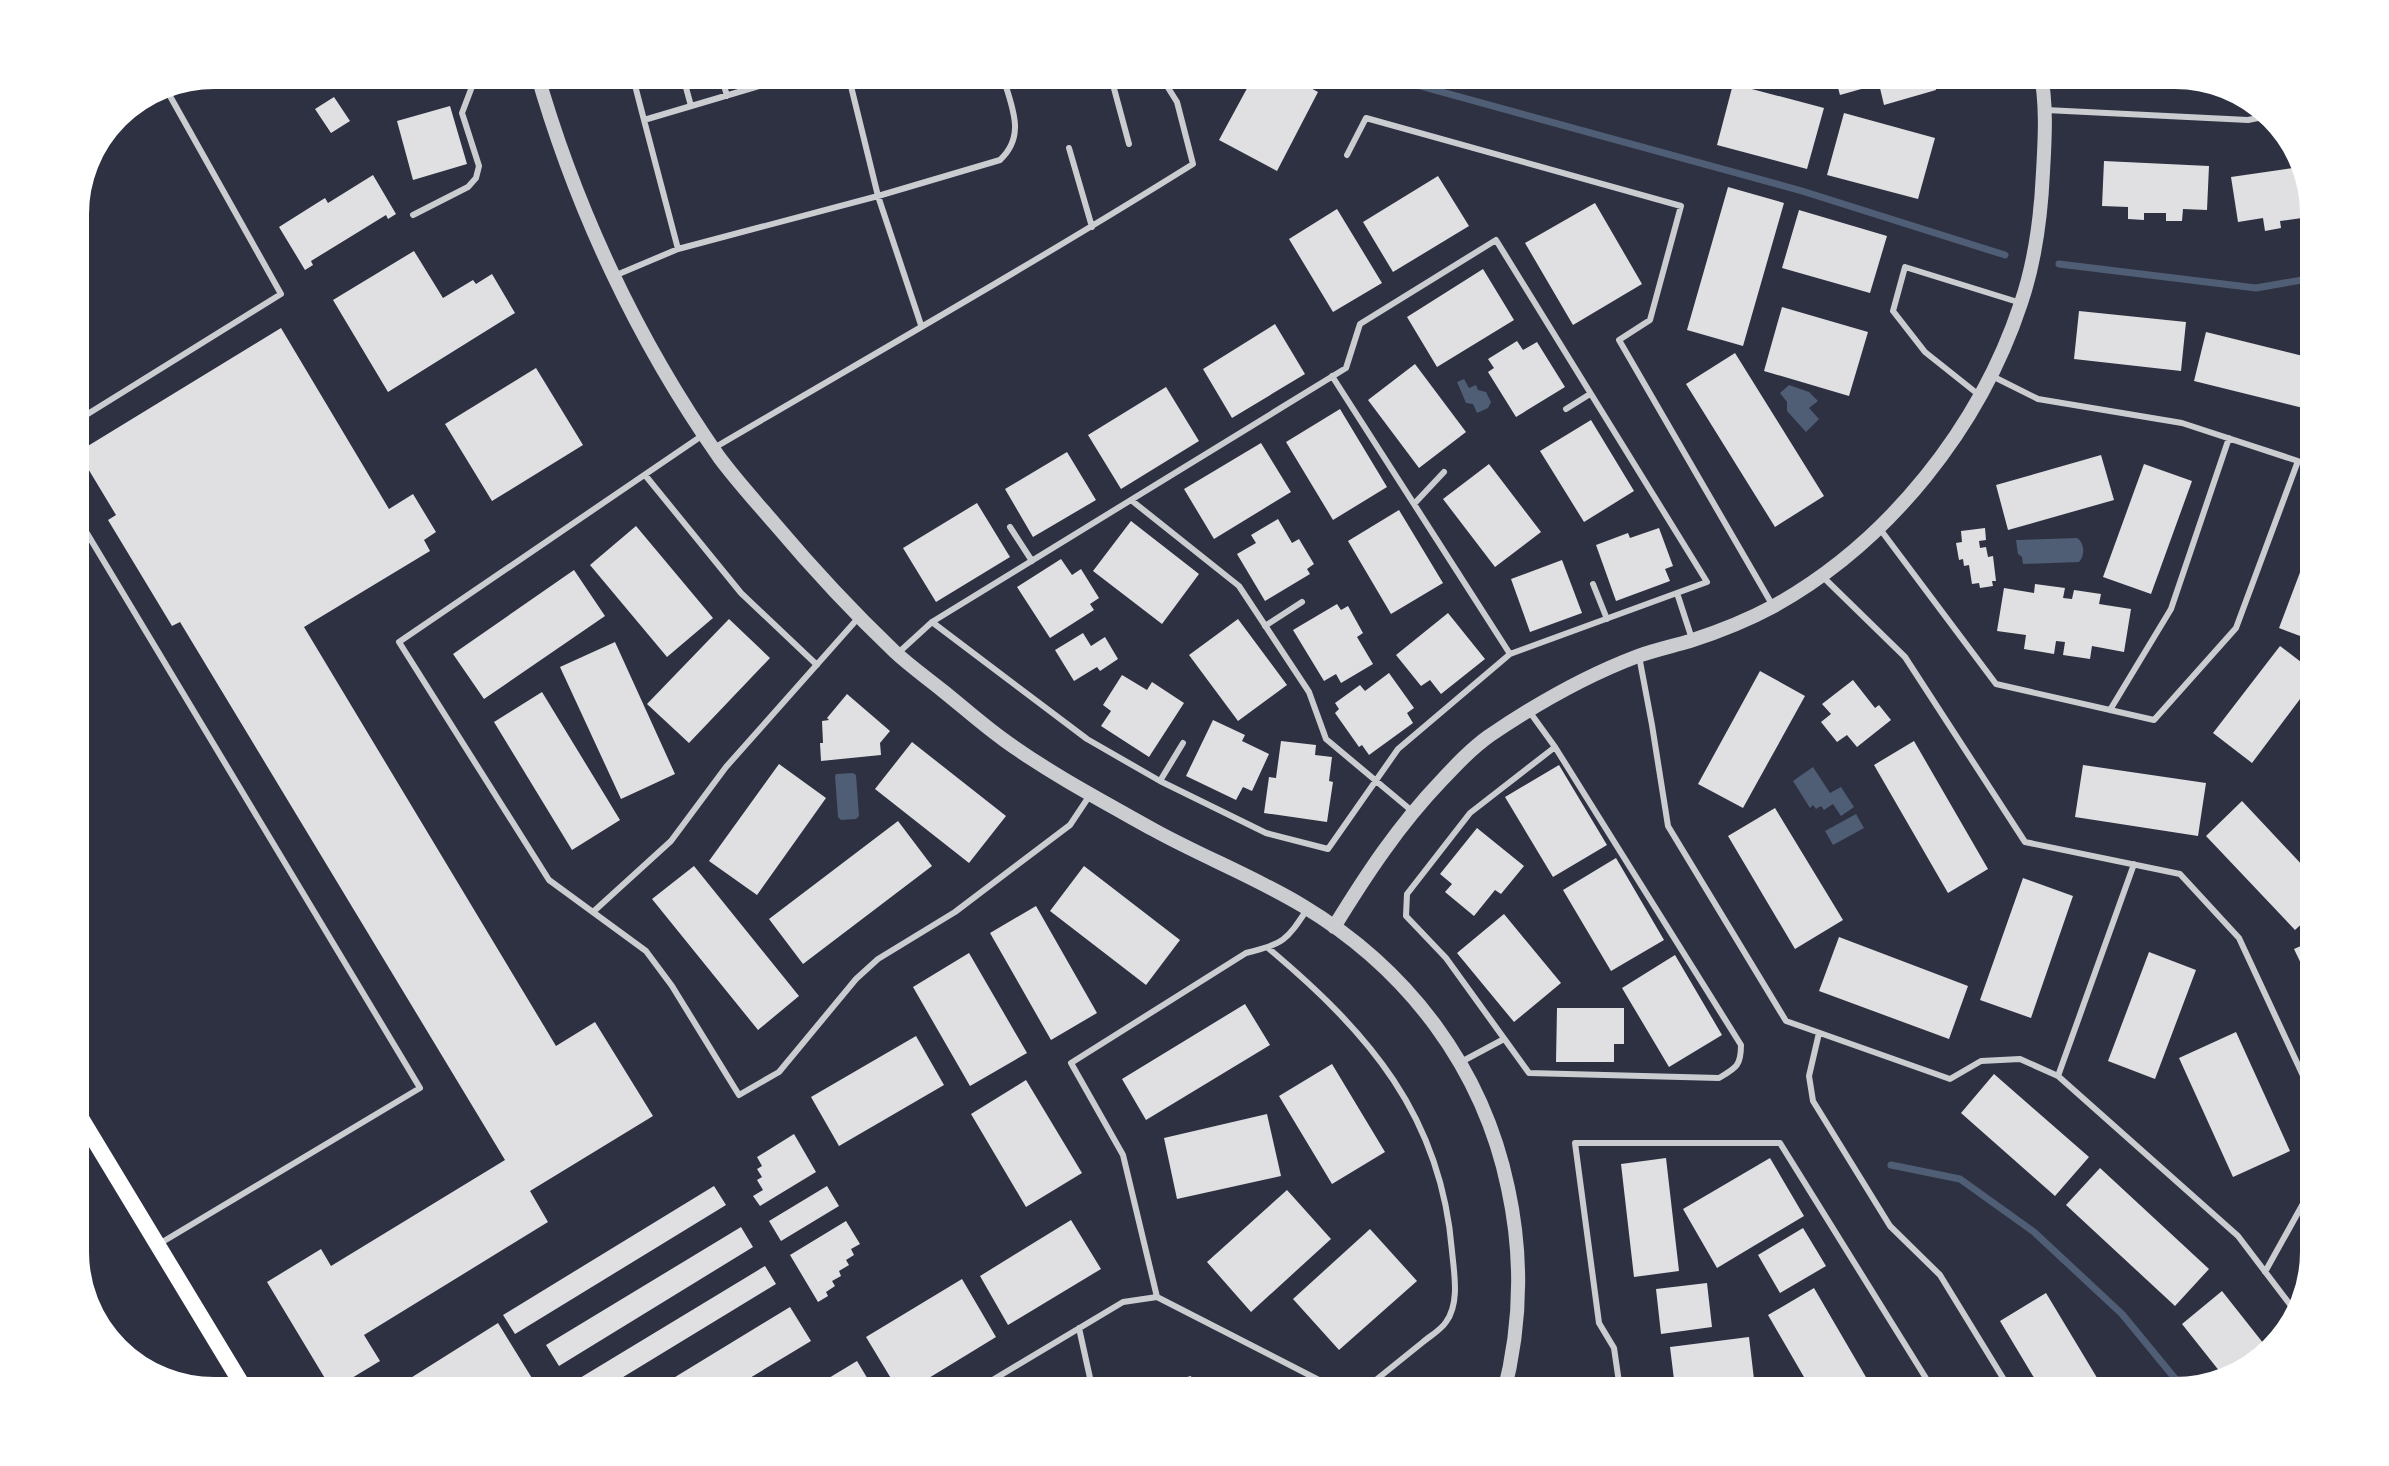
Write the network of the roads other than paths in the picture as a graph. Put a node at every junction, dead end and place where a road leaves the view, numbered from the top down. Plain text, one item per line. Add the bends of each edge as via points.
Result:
1 (473, 84) dead end
2 (541, 84) edge
3 (635, 84) edge
4 (685, 84) dead end
5 (724, 84) edge
6 (766, 84) edge
7 (850, 84) edge
8 (1005, 84) edge
9 (1113, 84) edge
10 (1166, 84) edge
11 (2042, 84) edge
12 (759, 86) joint
13 (168, 93) edge
14 (727, 96) junction
15 (691, 106) junction
16 (2045, 110) junction
17 (2262, 117) edge
18 (644, 120) junction
19 (1129, 144) dead end
20 (1069, 148) dead end
21 (1347, 155) dead end
22 (878, 196) junction
23 (413, 215) dead end
24 (1092, 227) junction
25 (678, 249) junction
26 (614, 276) junction
27 (2021, 303) junction
28 (921, 325) junction
29 (1990, 375) junction
30 (1332, 376) junction
31 (1590, 394) junction
32 (1979, 395) junction
33 (1566, 409) dead end
34 (84, 416) edge
35 (705, 434) junction
36 (2229, 438) junction
37 (714, 448) junction
38 (1444, 472) dead end
39 (645, 475) junction
40 (1131, 500) junction
41 (1414, 504) junction
42 (1010, 527) dead end
43 (1878, 527) junction
44 (84, 528) edge
45 (1032, 561) junction
46 (1821, 575) junction
47 (1593, 584) dead end
48 (1677, 593) junction
49 (1302, 602) dead end
50 (1773, 606) junction
51 (860, 616) junction
52 (1607, 619) junction
53 (932, 622) junction
54 (1265, 626) junction
55 (1692, 640) junction
56 (897, 654) junction
57 (1510, 654) junction
58 (1639, 656) junction
59 (817, 665) junction
60 (2110, 710) junction
61 (1529, 711) junction
62 (1183, 743) dead end
63 (1555, 747) junction
64 (1160, 781) junction
65 (1376, 781) junction
66 (1090, 795) junction
67 (1412, 811) junction
68 (2134, 864) junction
69 (1308, 908) junction
70 (593, 912) junction
71 (1334, 927) junction
72 (1268, 948) junction
73 (1819, 1033) junction
74 (1504, 1039) junction
75 (1460, 1062) junction
76 (2058, 1076) junction
77 (2305, 1080) edge
78 (84, 1123) edge
79 (2305, 1200) edge
80 (158, 1245) junction
81 (2265, 1272) junction
82 (1157, 1297) junction
83 (2292, 1308) edge
84 (1079, 1328) junction
85 (241, 1382) edge
86 (989, 1382) edge
87 (1091, 1382) edge
88 (1323, 1382) edge
89 (1373, 1382) edge
90 (1506, 1382) edge
91 (1619, 1382) edge
92 (1928, 1382) edge
93 (2005, 1382) edge

1 - 23 lane via 462,113 479,166 476,178
2 - 26 street via 564,157
3 - 18 lane
4 - 15 lane
5 - 14 lane
6 - 12 lane
7 - 22 lane
8 - 22 lane via 1017,131 1011,150 1000,160
9 - 19 lane
10 - 24 lane via 1177,102 1193,164
11 - 16 street
12 - 14 lane
13 - 34 lane via 281,294
14 - 15 lane
15 - 18 lane
16 - 17 lane
16 - 27 street via 2041,203
18 - 25 lane
20 - 24 lane
21 - 50 lane via 1366,118 1681,206 1650,320 1619,340
22 - 25 lane
22 - 28 lane
24 - 28 lane
25 - 26 lane
26 - 35 street
27 - 29 street
27 - 32 lane via 1905,267 1893,311 1925,352
28 - 37 lane
29 - 32 street
29 - 36 lane via 2038,399 2182,423
30 - 31 lane via 1346,368 1360,324 1496,240
30 - 40 lane
30 - 41 lane
31 - 33 lane
31 - 48 lane via 1707,582
32 - 43 street via 1940,457
35 - 37 street
35 - 39 lane
36 - 60 lane via 2171,609
36 - 60 lane via 2298,461 2236,628 2154,720
37 - 51 street via 813,569
38 - 41 lane
39 - 59 lane via 741,593
39 - 70 lane via 399,642 549,880
40 - 45 lane
40 - 54 lane via 1239,586
41 - 57 lane
42 - 45 lane
43 - 46 street
43 - 60 lane via 1996,684
44 - 80 lane via 420,1088
45 - 53 lane
46 - 50 street
46 - 68 lane via 1905,657 2025,842
47 - 52 lane
48 - 52 lane
48 - 55 lane
49 - 54 lane
50 - 55 street
51 - 56 street
51 - 59 lane
52 - 57 lane
53 - 56 lane
53 - 64 lane via 1087,739
54 - 65 lane via 1309,692 1326,739
55 - 58 street
56 - 66 street via 1005,741
57 - 65 lane via 1398,749
58 - 61 street via 1568,687
58 - 73 lane via 1668,826 1786,1021
59 - 70 lane via 726,767 671,841
61 - 63 lane
61 - 67 street via 1469,753
62 - 64 lane
63 - 74 lane via 1470,813 1407,894 1406,916 1446,958
63 - 74 lane via 1741,1045 1741,1059 1719,1078 1529,1073
64 - 65 lane via 1266,833 1328,849
65 - 67 lane
66 - 69 street
66 - 70 lane via 1070,825 955,912 878,959 779,1072 739,1095 646,951
67 - 71 street
68 - 76 lane
68 - 77 lane via 2180,874 2239,938
69 - 71 street
69 - 72 lane via 1288,938
71 - 75 street via 1423,1006
72 - 82 lane via 1246,953 1071,1063 1123,1155
72 - 89 lane via 1336,1008 1404,1093 1429,1146 1449,1215 1456,1294 1446,1322
73 - 76 lane via 1950,1079 1981,1061 2020,1059
73 - 93 lane via 1809,1076 1813,1101 1890,1226 1940,1275
74 - 75 lane
75 - 90 street via 1490,1124 1514,1212 1518,1302
76 - 81 lane via 2238,1236
78 - 80 main road
79 - 81 lane
80 - 85 main road
81 - 83 lane
82 - 84 lane via 1123,1302
82 - 88 lane
84 - 86 lane
84 - 87 lane
91 - 92 lane via 1614,1348 1599,1323 1575,1143 1780,1143

